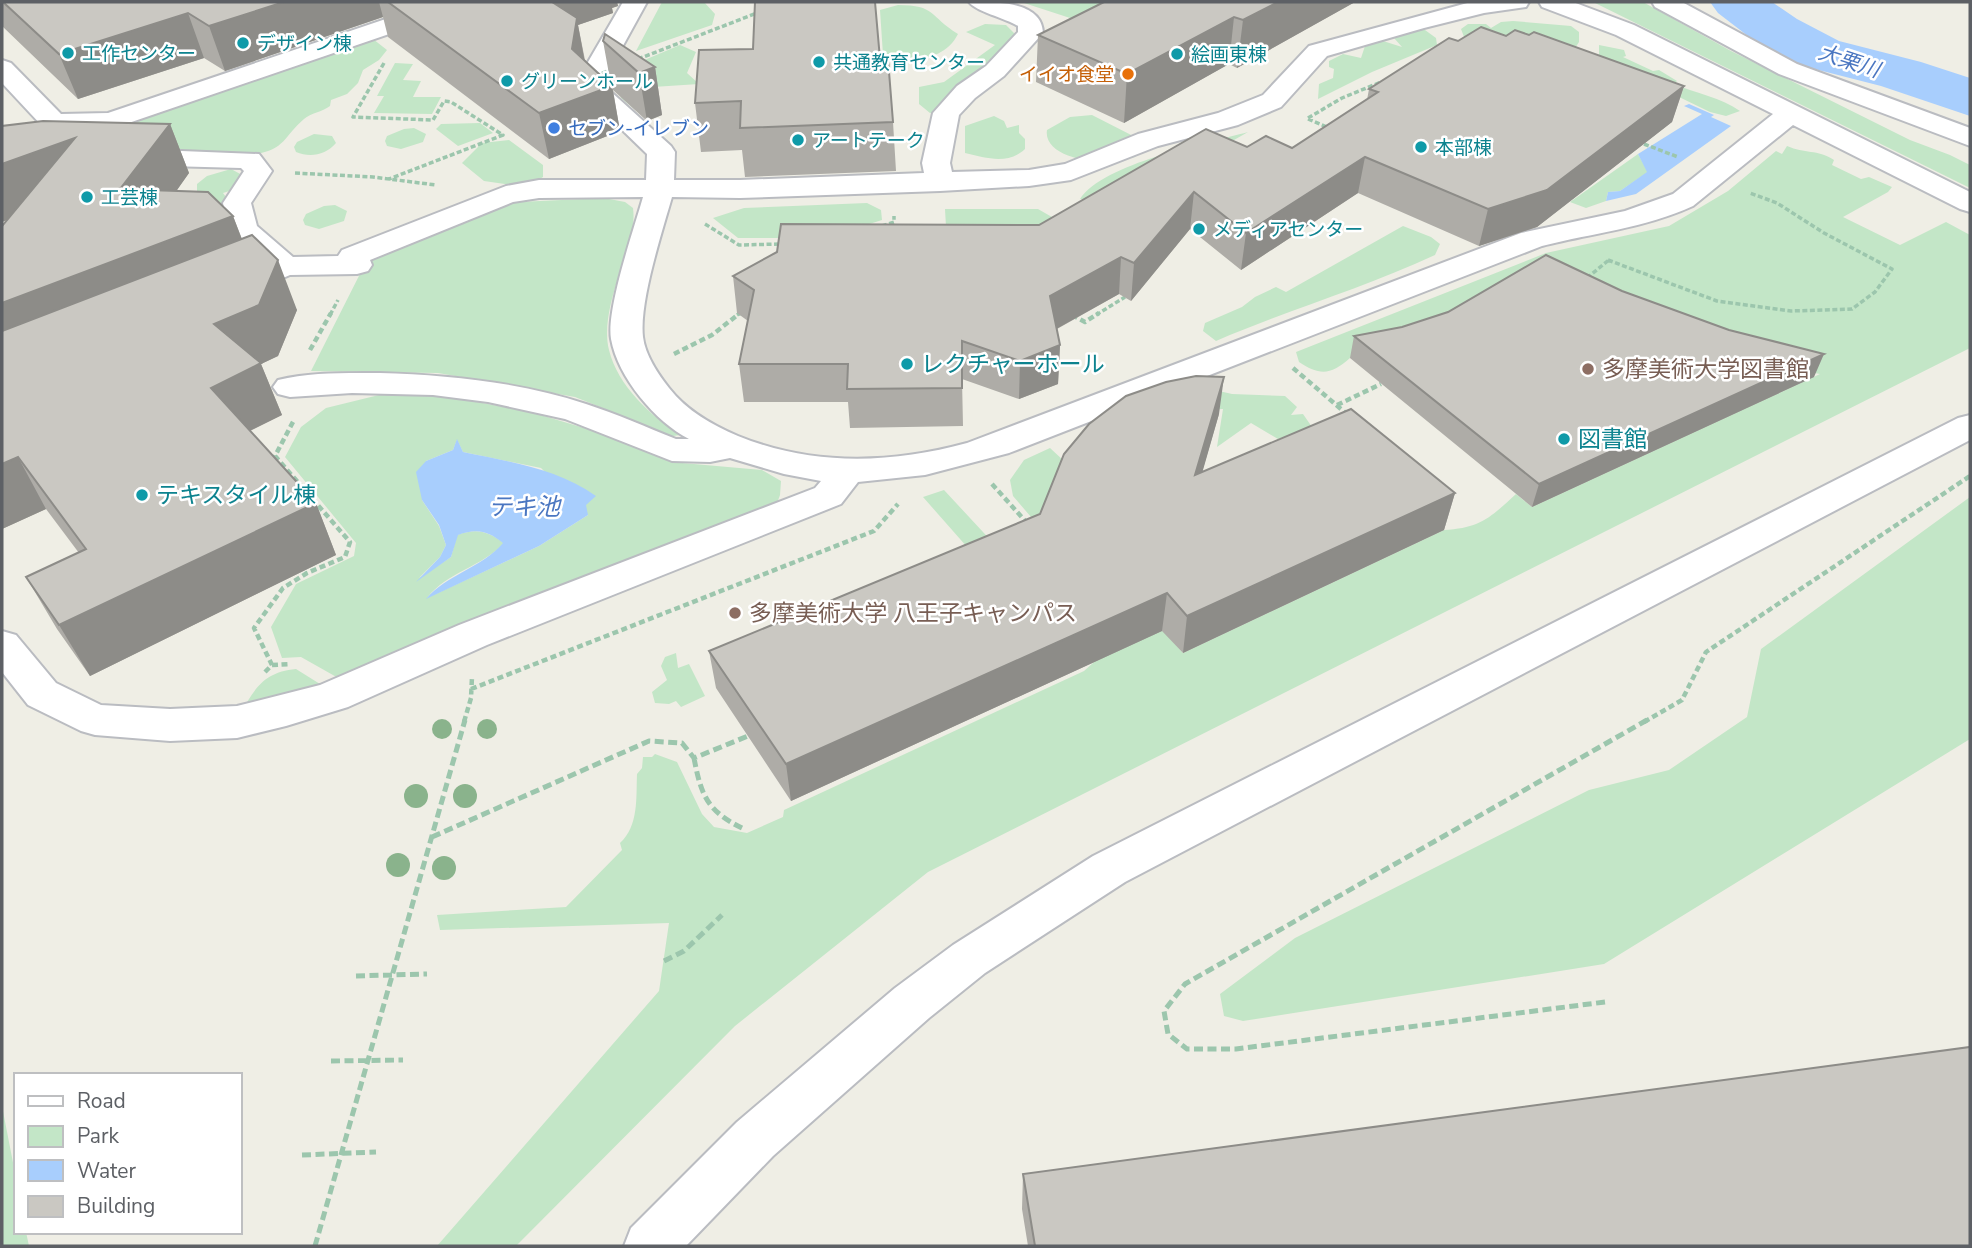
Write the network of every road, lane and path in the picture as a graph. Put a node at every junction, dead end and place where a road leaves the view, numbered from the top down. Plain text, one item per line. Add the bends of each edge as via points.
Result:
1 (459, 2) edge
2 (635, 2) edge
3 (981, 2) edge
4 (1517, 2) edge
5 (1551, 2) edge
6 (1664, 2) edge
7 (761, 12) edge
8 (382, 28) junction
9 (634, 61) edge
10 (622, 65) dead end
11 (2, 68) edge
12 (1391, 76) edge
13 (584, 80) edge
14 (1791, 113) junction
15 (1299, 116) dead end
16 (1307, 119) junction
17 (82, 121) junction
18 (1331, 129) edge
19 (1970, 138) edge
20 (1644, 144) edge
21 (63, 151) edge
22 (105, 157) edge
23 (1680, 158) dead end
24 (258, 171) junction
25 (389, 179) junction
26 (940, 182) junction
27 (660, 188) junction
28 (1745, 191) dead end
29 (506, 194) junction
30 (1970, 203) edge
31 (894, 210) dead end
32 (704, 224) dead end
33 (872, 229) edge
34 (789, 244) edge
35 (1608, 260) dead end
36 (357, 265) junction
37 (286, 266) junction
38 (208, 297) edge
39 (1125, 297) edge
40 (1065, 311) edge
41 (751, 313) edge
42 (667, 348) dead end
43 (670, 356) junction
44 (1283, 360) dead end
45 (673, 364) dead end
46 (1381, 384) dead end
47 (301, 386) junction
48 (1336, 405) junction
49 (1339, 423) edge
50 (1970, 426) edge
51 (734, 446) junction
52 (848, 471) junction
53 (1970, 476) edge
54 (987, 479) dead end
55 (900, 502) dead end
56 (1033, 530) edge
57 (473, 635) junction
58 (2, 645) edge
59 (471, 689) junction
60 (221, 723) junction
61 (748, 736) edge
62 (694, 758) junction
63 (742, 828) dead end
64 (432, 837) junction
65 (722, 915) dead end
66 (664, 961) dead end
67 (427, 974) dead end
68 (356, 976) dead end
69 (393, 976) junction
70 (1605, 1002) dead end
71 (368, 1060) junction
72 (403, 1060) dead end
73 (331, 1061) dead end
74 (376, 1152) dead end
75 (341, 1154) junction
76 (302, 1155) dead end
77 (315, 1246) edge
78 (650, 1246) edge

1 - 8 street
2 - 27 street via 601,62 596,92 662,152
3 - 26 street via 1030,23 1030,33 946,113 936,163
4 - 26 street via 1417,22 1318,51 1272,101 1228,119 1149,140 1071,173
5 - 14 street via 1625,30
6 - 19 street via 1788,69
7 - 9 path, bridge
8 - 17 street via 111,121
8 - 25 path via 391,49 353,117 433,120 444,101 503,135
10 - 13 path, bridge
11 - 17 street via 54,122
12 - 16 path
14 - 30 street
14 - 52 street via 1667,209 1532,239 964,456 905,468
15 - 16 path
16 - 18 path
17 - 21 street
20 - 23 path
22 - 24 street via 249,160
24 - 25 path
24 - 37 street via 237,203 243,229
25 - 29 path
26 - 27 street
27 - 29 street via 551,188
27 - 51 street via 632,292 627,338 657,395 678,418
28 - 35 path via 1777,203 1892,269 1875,292 1852,310 1791,311 1717,301
29 - 36 street via 353,256
31 - 33 path via 894,222
32 - 34 path via 738,245
36 - 37 street
36 - 47 path
37 - 38 street
39 - 40 path via 1085,322
41 - 43 path via 737,313 712,335
42 - 43 path
43 - 45 path
44 - 48 path
46 - 48 path
47 - 51 street via 433,385 488,392 574,411 672,450
47 - 60 path via 275,456 350,542 345,557 283,588 254,628 272,665
48 - 49 path via 1351,417
50 - 78 street via 1109,869 969,959 902,1011 755,1139
51 - 52 street via 797,466
52 - 57 street via 828,496
53 - 70 path via 1706,652 1682,700 1185,984 1164,1011 1168,1034 1187,1049 1236,1049
54 - 56 path
55 - 59 path via 874,531
57 - 59 path
57 - 60 street via 334,696
58 - 60 street via 42,694 95,720
59 - 64 path
61 - 62 path
62 - 63 path via 708,807
62 - 64 path via 682,743 649,741
64 - 69 path
65 - 66 path via 694,944
67 - 69 path
68 - 69 path
69 - 71 path
71 - 72 path
71 - 73 path
71 - 75 path
74 - 75 path
75 - 76 path
75 - 77 path

